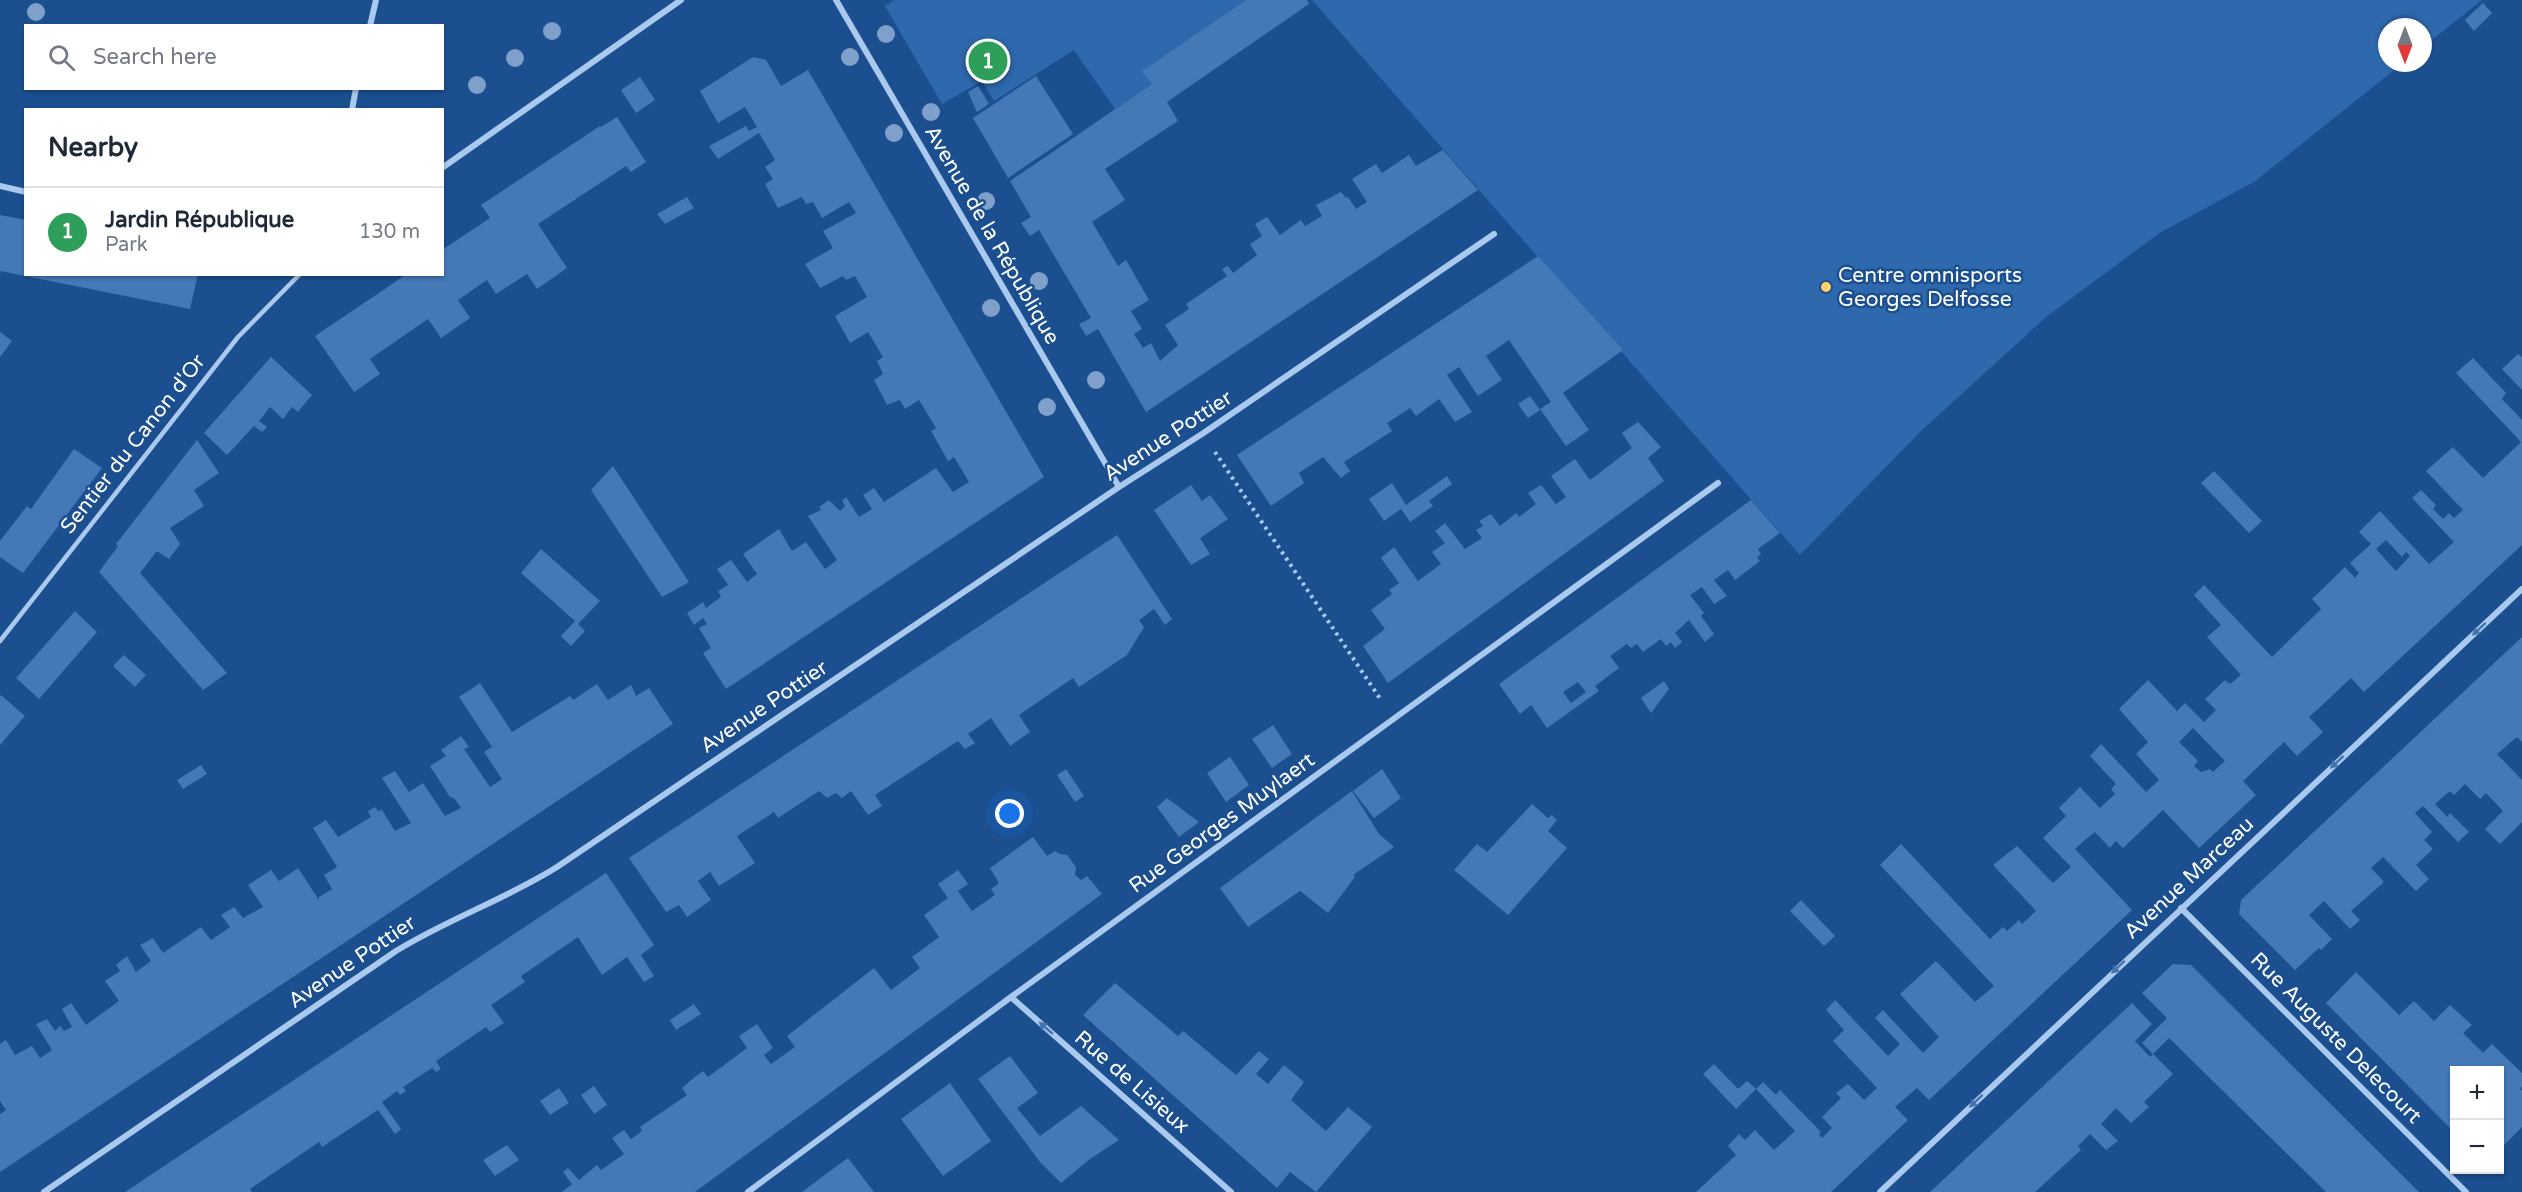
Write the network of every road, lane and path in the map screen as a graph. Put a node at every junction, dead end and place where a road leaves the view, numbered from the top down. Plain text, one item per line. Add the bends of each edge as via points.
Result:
1 (376, 0) edge
2 (681, 0) edge
3 (837, 0) edge
4 (370, 24) edge
5 (356, 90) edge
6 (352, 108) edge
7 (444, 167) edge
8 (0, 186) edge
9 (24, 192) edge
10 (1494, 234) dead end
11 (298, 276) edge
12 (1202, 434) junction
13 (1718, 483) dead end
14 (1119, 487) junction
15 (2522, 589) edge
16 (0, 641) edge
17 (1393, 718) junction
18 (2181, 908) junction
19 (1011, 997) junction
20 (44, 1192) edge
21 (748, 1192) edge
22 (1231, 1192) edge
23 (1880, 1192) edge
24 (2466, 1192) edge

1 - 4 street
2 - 7 street
3 - 14 street, Avenue de la République
5 - 6 street
8 - 9 street
10 - 12 street, Avenue Pottier
11 - 16 lane, Sentier du Canon d'Or via 238,337
12 - 14 street, Avenue Pottier
12 - 17 path
13 - 17 street, Rue Georges Muylaert
14 - 20 street, Avenue Pottier via 557,867 396,951
15 -> 18 street, Avenue Marceau
17 - 19 street, Rue Georges Muylaert
18 -> 23 street, Avenue Marceau
18 - 24 street, Rue Auguste Delecourt
19 - 21 street, Rue Georges Muylaert
22 -> 19 street, Rue de Lisieux

